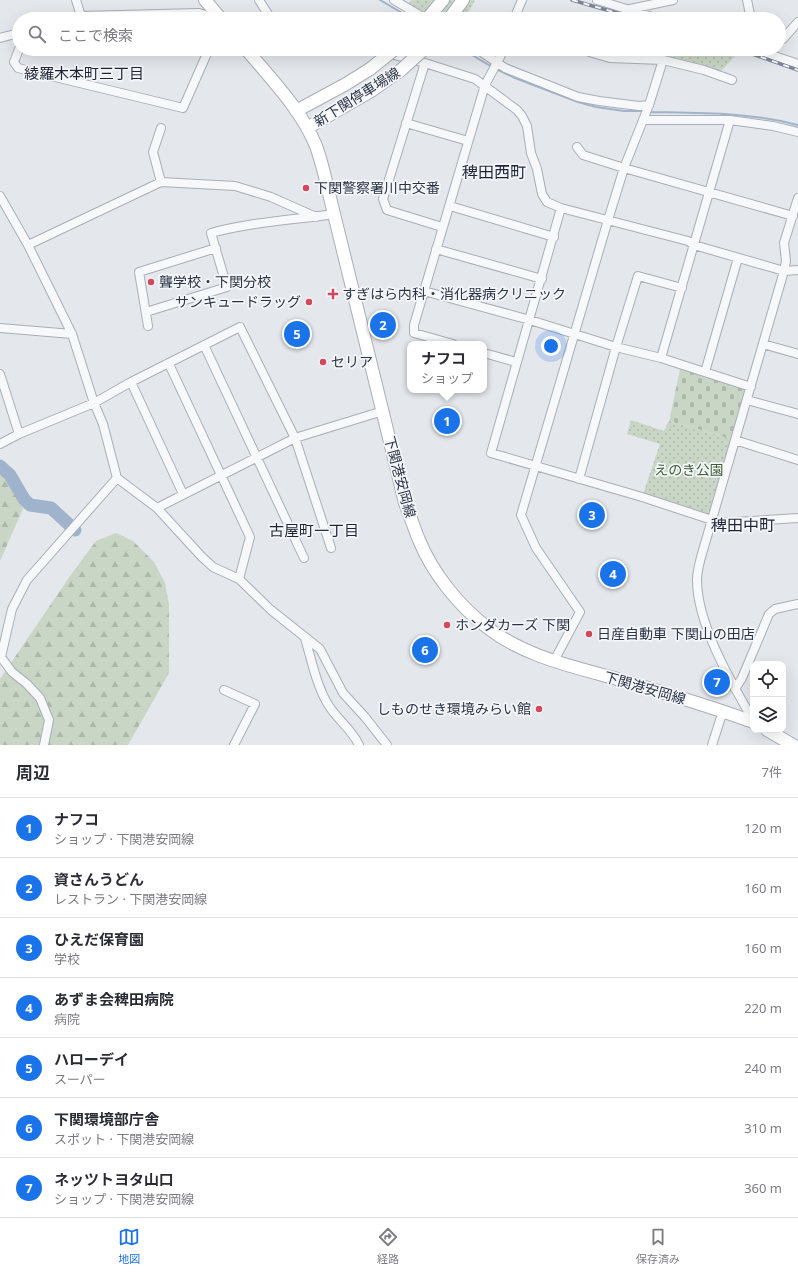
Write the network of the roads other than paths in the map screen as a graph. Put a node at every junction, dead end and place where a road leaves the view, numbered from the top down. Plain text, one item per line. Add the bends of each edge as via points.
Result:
1 (76, 0) edge
2 (205, 0) edge
3 (260, 0) edge
4 (394, 0) edge
5 (443, 0) edge
6 (463, 0) edge
7 (522, 0) edge
8 (597, 0) edge
9 (673, 0) edge
10 (747, 0) edge
11 (629, 10) junction
12 (80, 12) edge
13 (214, 12) edge
14 (267, 12) edge
15 (414, 12) edge
16 (432, 12) edge
17 (454, 12) edge
18 (517, 12) edge
19 (636, 12) edge
20 (750, 12) edge
21 (798, 22) edge
22 (12, 35) edge
23 (786, 36) edge
24 (0, 38) edge
25 (16, 56) edge
26 (206, 56) edge
27 (252, 56) edge
28 (386, 56) edge
29 (398, 56) edge
30 (416, 56) edge
31 (484, 56) edge
32 (500, 56) edge
33 (603, 56) edge
34 (775, 56) edge
35 (663, 60) junction
36 (425, 63) junction
37 (798, 64) edge
38 (495, 66) junction
39 (732, 80) dead end
40 (485, 85) junction
41 (649, 106) junction
42 (296, 111) junction
43 (644, 118) junction
44 (730, 120) junction
45 (406, 123) junction
46 (161, 128) dead end
47 (307, 128) junction
48 (798, 132) edge
49 (468, 141) junction
50 (577, 147) dead end
51 (624, 168) junction
52 (161, 182) junction
53 (709, 192) junction
54 (0, 197) edge
55 (798, 198) edge
56 (450, 206) junction
57 (561, 208) junction
58 (334, 214) junction
59 (793, 216) junction
60 (316, 217) junction
61 (608, 220) junction
62 (442, 227) junction
63 (554, 237) junction
64 (28, 245) junction
65 (694, 245) junction
66 (216, 248) junction
67 (436, 249) junction
68 (738, 258) junction
69 (798, 270) edge
70 (784, 271) junction
71 (542, 279) junction
72 (682, 288) junction
73 (424, 291) junction
74 (146, 312) junction
75 (530, 320) junction
76 (148, 326) dead end
77 (0, 328) edge
78 (72, 334) junction
79 (575, 334) junction
80 (442, 341) edge
81 (763, 344) junction
82 (204, 345) junction
83 (616, 347) junction
84 (487, 354) edge
85 (798, 354) edge
86 (661, 358) junction
87 (516, 362) junction
88 (169, 364) junction
89 (705, 372) junction
90 (0, 374) edge
91 (130, 382) junction
92 (751, 387) junction
93 (747, 400) junction
94 (94, 402) junction
95 (383, 411) junction
96 (798, 414) edge
97 (19, 434) junction
98 (295, 438) junction
99 (735, 440) junction
100 (0, 444) edge
101 (257, 458) junction
102 (798, 460) edge
103 (535, 466) junction
104 (221, 475) junction
105 (117, 478) junction
106 (579, 479) junction
107 (183, 494) junction
108 (157, 508) junction
109 (798, 518) edge
110 (712, 520) junction
111 (331, 548) dead end
112 (304, 558) dead end
113 (239, 579) junction
114 (798, 604) edge
115 (304, 637) junction
116 (554, 661) junction
117 (735, 689) junction
118 (224, 690) dead end
119 (723, 711) junction
120 (750, 716) edge
121 (750, 720) edge
122 (772, 733) edge
123 (44, 745) edge
124 (234, 745) edge
125 (359, 745) edge
126 (387, 745) edge
127 (712, 745) edge
128 (793, 745) edge

1 - 12 street
2 - 13 main road
3 - 14 street
4 - 15 street
5 - 16 main road
6 - 17 main road
7 - 18 street
8 - 11 street
9 - 11 street
10 - 20 street
11 - 19 street
21 - 23 street
22 - 24 street
25 - 26 street via 14,62 18,68 183,108
27 - 42 main road, 下関港安岡線
28 - 42 main road, 新下関停車場線, bridge via 346,84
29 - 36 street
30 - 47 main road, 新下関停車場線, bridge via 371,91
31 - 38 street
32 - 38 street
33 - 35 street
34 - 37 street
35 - 39 street
35 - 41 street
36 - 40 street via 476,79
36 - 45 street
38 - 40 street
38 - 41 street via 578,97
40 - 49 street
40 - 57 street via 522,116 527,126 542,194 547,202
41 - 43 street
42 - 47 main road, 下関港安岡線
43 - 44 street
43 - 51 street
44 - 48 street
44 - 53 street
45 - 49 street
45 - 62 street via 383,200 387,210
46 - 52 street via 153,152
47 - 58 main road, 下関港安岡線 via 323,166
49 - 56 street
50 - 51 street via 583,155
51 - 53 street
51 - 61 street
52 - 60 street via 235,186 271,197
52 - 64 street
53 - 59 street
53 - 65 street
54 - 64 street
55 - 59 street
56 - 62 street
56 - 63 street
57 - 61 street
57 - 63 street
58 - 60 street
58 - 95 main road, 下関港安岡線
59 - 70 street via 784,242
60 - 66 street via 227,228 211,233
61 - 65 street via 688,241
61 - 79 street
62 - 67 street
63 - 71 street
64 - 78 street
65 - 68 street
65 - 72 street
66 - 74 street via 139,272
66 - 74 street via 227,287
67 - 71 street
67 - 73 street
68 - 70 street
68 - 89 street
69 - 70 street
70 - 81 street
71 - 75 street
72 - 83 street via 638,276
72 - 86 street
73 - 75 street
73 - 80 street via 414,333
74 - 76 street
75 - 79 street
75 - 87 street
77 - 78 street
78 - 94 street
79 - 83 street
79 - 103 street
81 - 85 street
81 - 92 street
82 - 88 street
82 - 98 street via 240,327
82 - 101 street
83 - 86 street
83 - 106 street
84 - 87 street
86 - 89 street
87 - 103 street via 491,453
88 - 91 street
88 - 104 street
89 - 92 street
90 - 97 street
91 - 94 street
91 - 107 street
92 - 93 street
93 - 96 street
93 - 99 street
94 - 97 street
94 - 105 street via 103,424
95 - 98 street
95 - 116 main road, 下関港安岡線 via 405,503 419,541 439,575 470,612 489,628 527,650
97 - 100 street
98 - 101 street
98 - 111 street
99 - 102 street
99 - 110 street
101 - 104 street
101 - 112 street
103 - 106 street
103 - 116 street via 521,515 536,548 580,612
104 - 107 street
104 - 113 street via 250,537
105 - 108 street
105 - 123 street via 27,580 12,609 1,657 12,672 40,698 49,720
106 - 110 street
107 - 108 street
108 - 113 street via 213,567
109 - 110 street via 719,523
110 - 117 street via 699,566 698,600 716,651
113 - 115 street
114 - 117 street via 775,609 769,614
115 - 125 street via 321,690 329,706 356,737
115 - 126 street via 320,649 343,693
116 - 119 main road, 下関港安岡線
117 - 120 street
118 - 124 street via 255,704
119 - 121 main road, 下関港安岡線
119 - 127 street
122 - 128 main road

